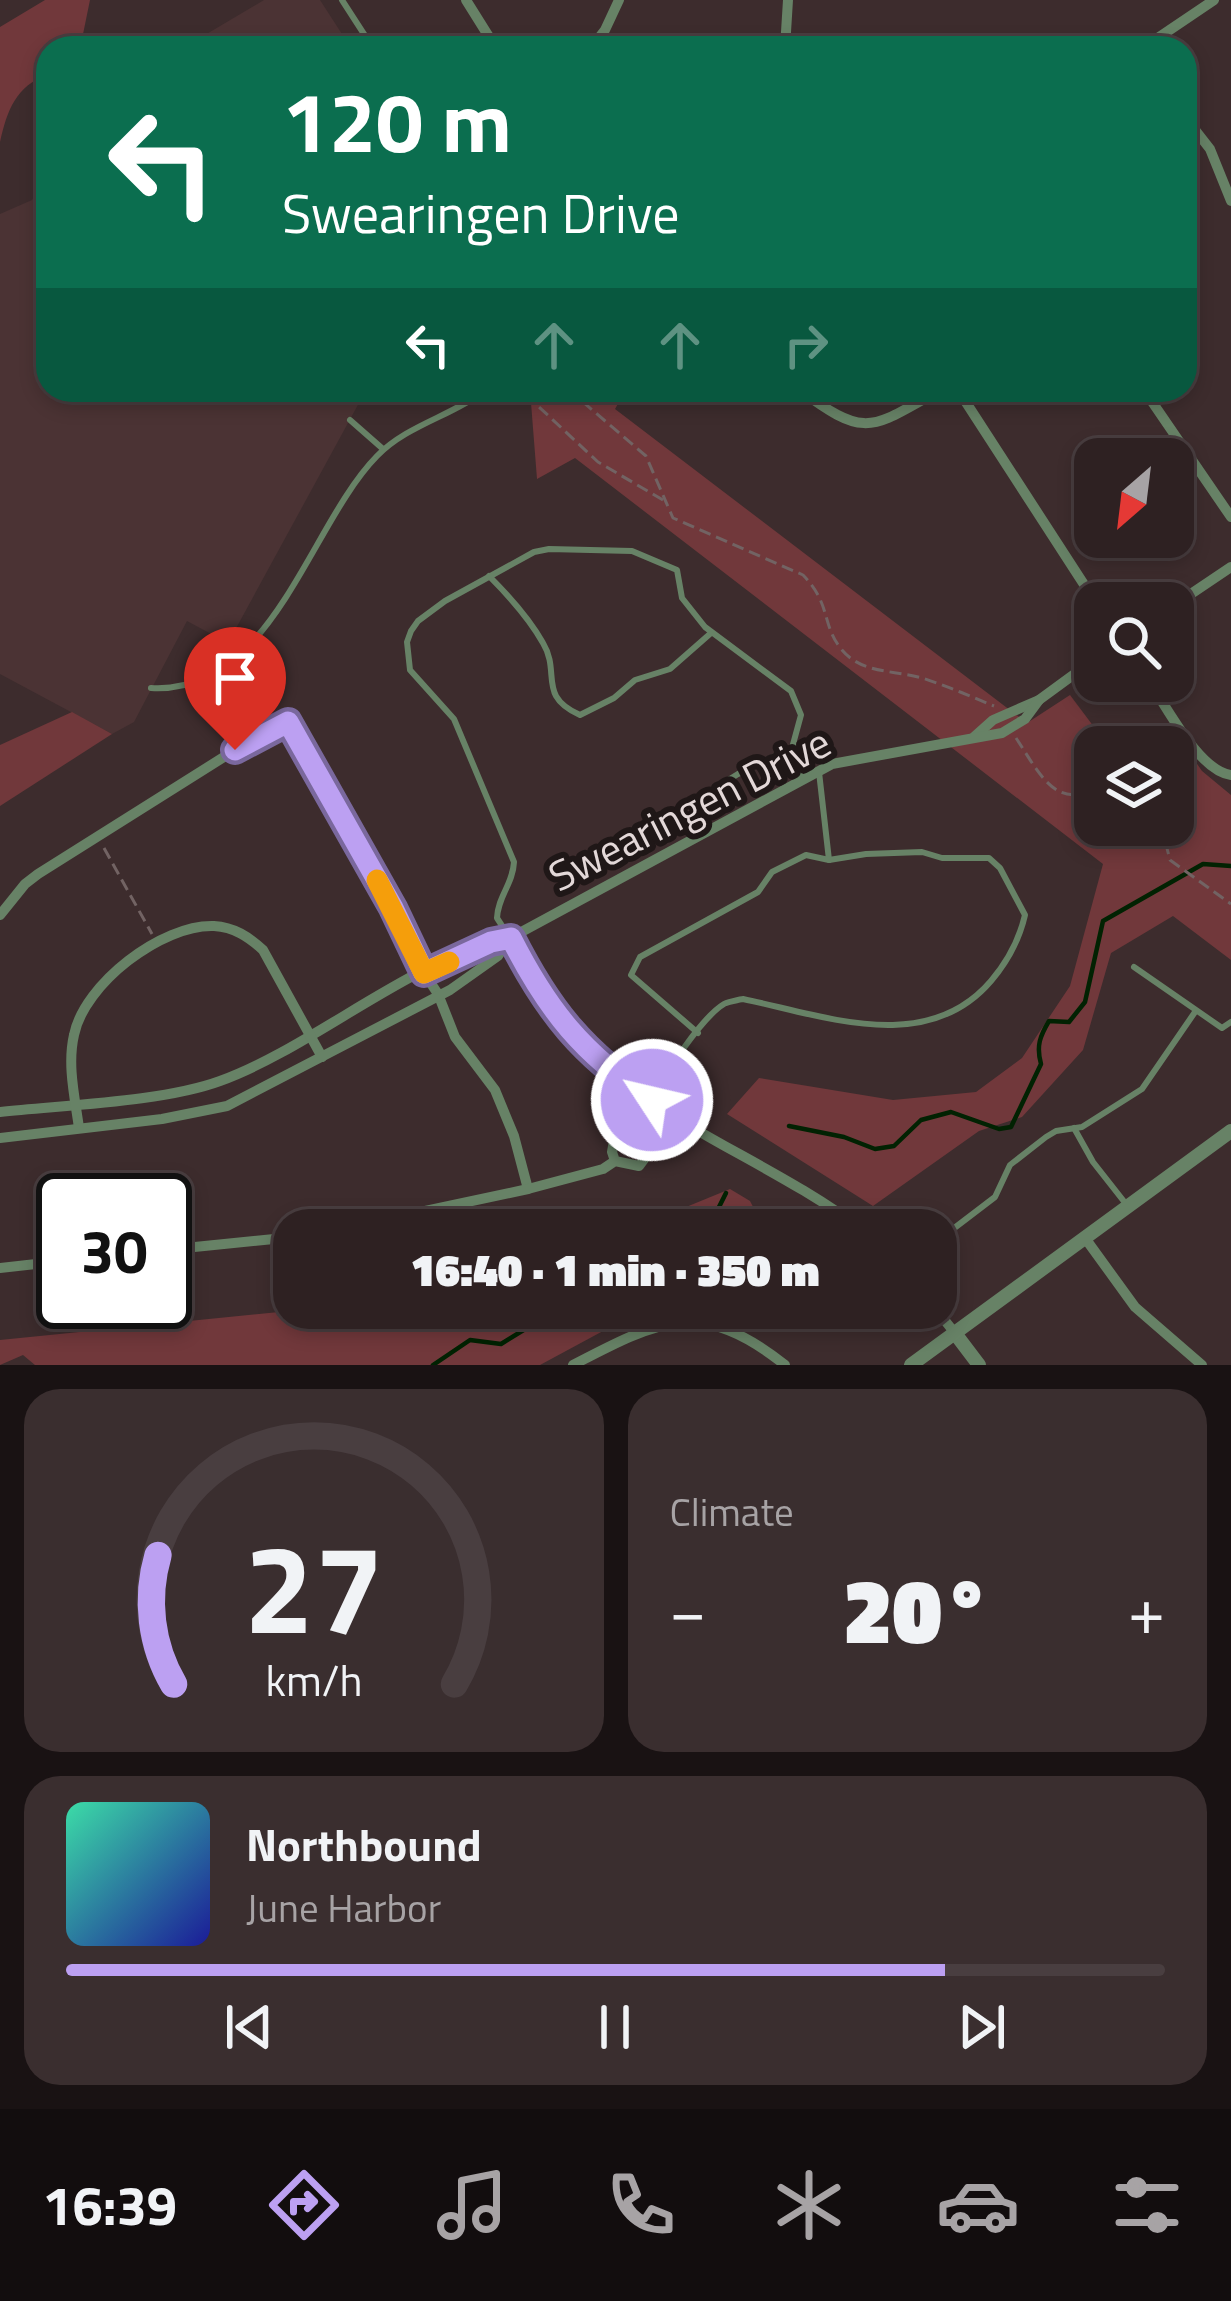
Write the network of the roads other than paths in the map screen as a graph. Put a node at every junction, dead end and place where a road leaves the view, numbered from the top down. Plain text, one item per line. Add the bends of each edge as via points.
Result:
1 (342, 0) edge
2 (466, 0) edge
3 (619, 0) edge
4 (788, 0) edge
5 (1214, 0) edge
6 (365, 36) edge
7 (488, 36) edge
8 (600, 36) edge
9 (786, 36) edge
10 (1161, 36) edge
11 (1197, 132) edge
12 (1231, 201) edge
13 (470, 402) edge
14 (816, 402) edge
15 (917, 402) edge
16 (966, 402) edge
17 (1152, 402) edge
18 (350, 419) dead end
19 (383, 449) junction
20 (1231, 517) edge
21 (1231, 567) edge
22 (489, 576) junction
23 (1082, 582) edge
24 (1194, 592) edge
25 (712, 632) junction
26 (232, 635) dead end
27 (254, 638) junction
28 (1074, 674) edge
29 (152, 688) dead end
30 (1163, 702) edge
31 (793, 748) junction
32 (819, 772) junction
33 (1231, 776) edge
34 (802, 781) junction
35 (668, 817) dead end
36 (829, 860) junction
37 (0, 915) edge
38 (511, 938) junction
39 (1134, 967) dead end
40 (424, 973) junction
41 (438, 994) junction
42 (1195, 1012) junction
43 (1231, 1022) edge
44 (698, 1033) junction
45 (310, 1035) junction
46 (322, 1057) junction
47 (652, 1100) junction
48 (76, 1103) junction
49 (0, 1112) edge
50 (639, 1121) junction
51 (79, 1128) junction
52 (1075, 1128) junction
53 (1231, 1131) edge
54 (0, 1138) edge
55 (615, 1162) junction
56 (528, 1189) junction
57 (1128, 1207) junction
58 (434, 1209) edge
59 (828, 1209) edge
60 (957, 1226) edge
61 (1084, 1238) junction
62 (273, 1239) edge
63 (192, 1247) edge
64 (36, 1265) edge
65 (0, 1268) edge
66 (952, 1329) edge
67 (954, 1332) junction
68 (573, 1365) edge
69 (785, 1365) edge
70 (910, 1365) edge
71 (979, 1365) edge
72 (1202, 1365) edge

1 - 6 lane
2 - 7 street
3 - 8 street
4 - 9 street
5 - 10 street
11 - 12 street
13 - 19 lane
14 - 15 street via 852,424 872,425
16 - 23 street
17 - 20 street
18 - 19 lane
19 - 27 lane
21 - 24 street
22 - 25 lane via 549,549 632,551 677,570 682,598
22 - 25 lane via 543,642 554,695 580,715 635,680 670,669
22 - 38 lane via 418,621 407,655 410,670 454,719 514,862 497,906
25 - 31 lane via 791,691 801,715
26 - 27 lane
27 - 29 lane via 189,686
28 - 32 street, Swearingen Drive via 974,737
30 - 33 street via 1202,758
31 - 34 lane
31 - 35 lane
32 - 34 street, Swearingen Drive
32 - 36 lane
34 - 38 street, Swearingen Drive
36 - 44 lane via 806,854 772,872 758,892 640,958 631,975
36 - 44 lane via 922,852 989,858 1025,915 1021,933 982,991 937,1020 885,1027 743,999 724,1003
37 - 40 street via 38,874 288,722
38 - 40 street, Swearingen Drive
38 - 41 street, Swearingen Drive via 498,956
38 - 47 street via 569,1033
39 - 42 lane
40 - 41 street
40 - 45 street, Swearingen Drive
41 - 46 street, Swearingen Drive
41 - 56 street via 455,1037 505,1109
42 - 43 lane via 1222,1028
42 - 52 lane via 1142,1089
44 - 47 lane
45 - 46 street
45 - 48 street, Swearingen Drive via 219,1082
45 - 48 street via 276,969 248,936 218,926 184,930 108,975 92,994 74,1035
46 - 51 street, Swearingen Drive via 227,1106
47 - 50 street
47 - 59 street
48 - 49 street, Swearingen Drive
48 - 51 street
50 - 55 street via 617,1124
50 - 55 street via 652,1139 644,1163
51 - 54 street, Swearingen Drive
52 - 57 lane
52 - 60 lane via 1056,1131 1010,1165 995,1197
53 - 57 street
55 - 56 street
56 - 58 street
57 - 61 street
61 - 67 street
61 - 72 street via 1135,1307
62 - 63 street
64 - 65 street
66 - 67 street
67 - 70 street
67 - 71 street
68 - 69 street via 640,1330 685,1322 723,1327

